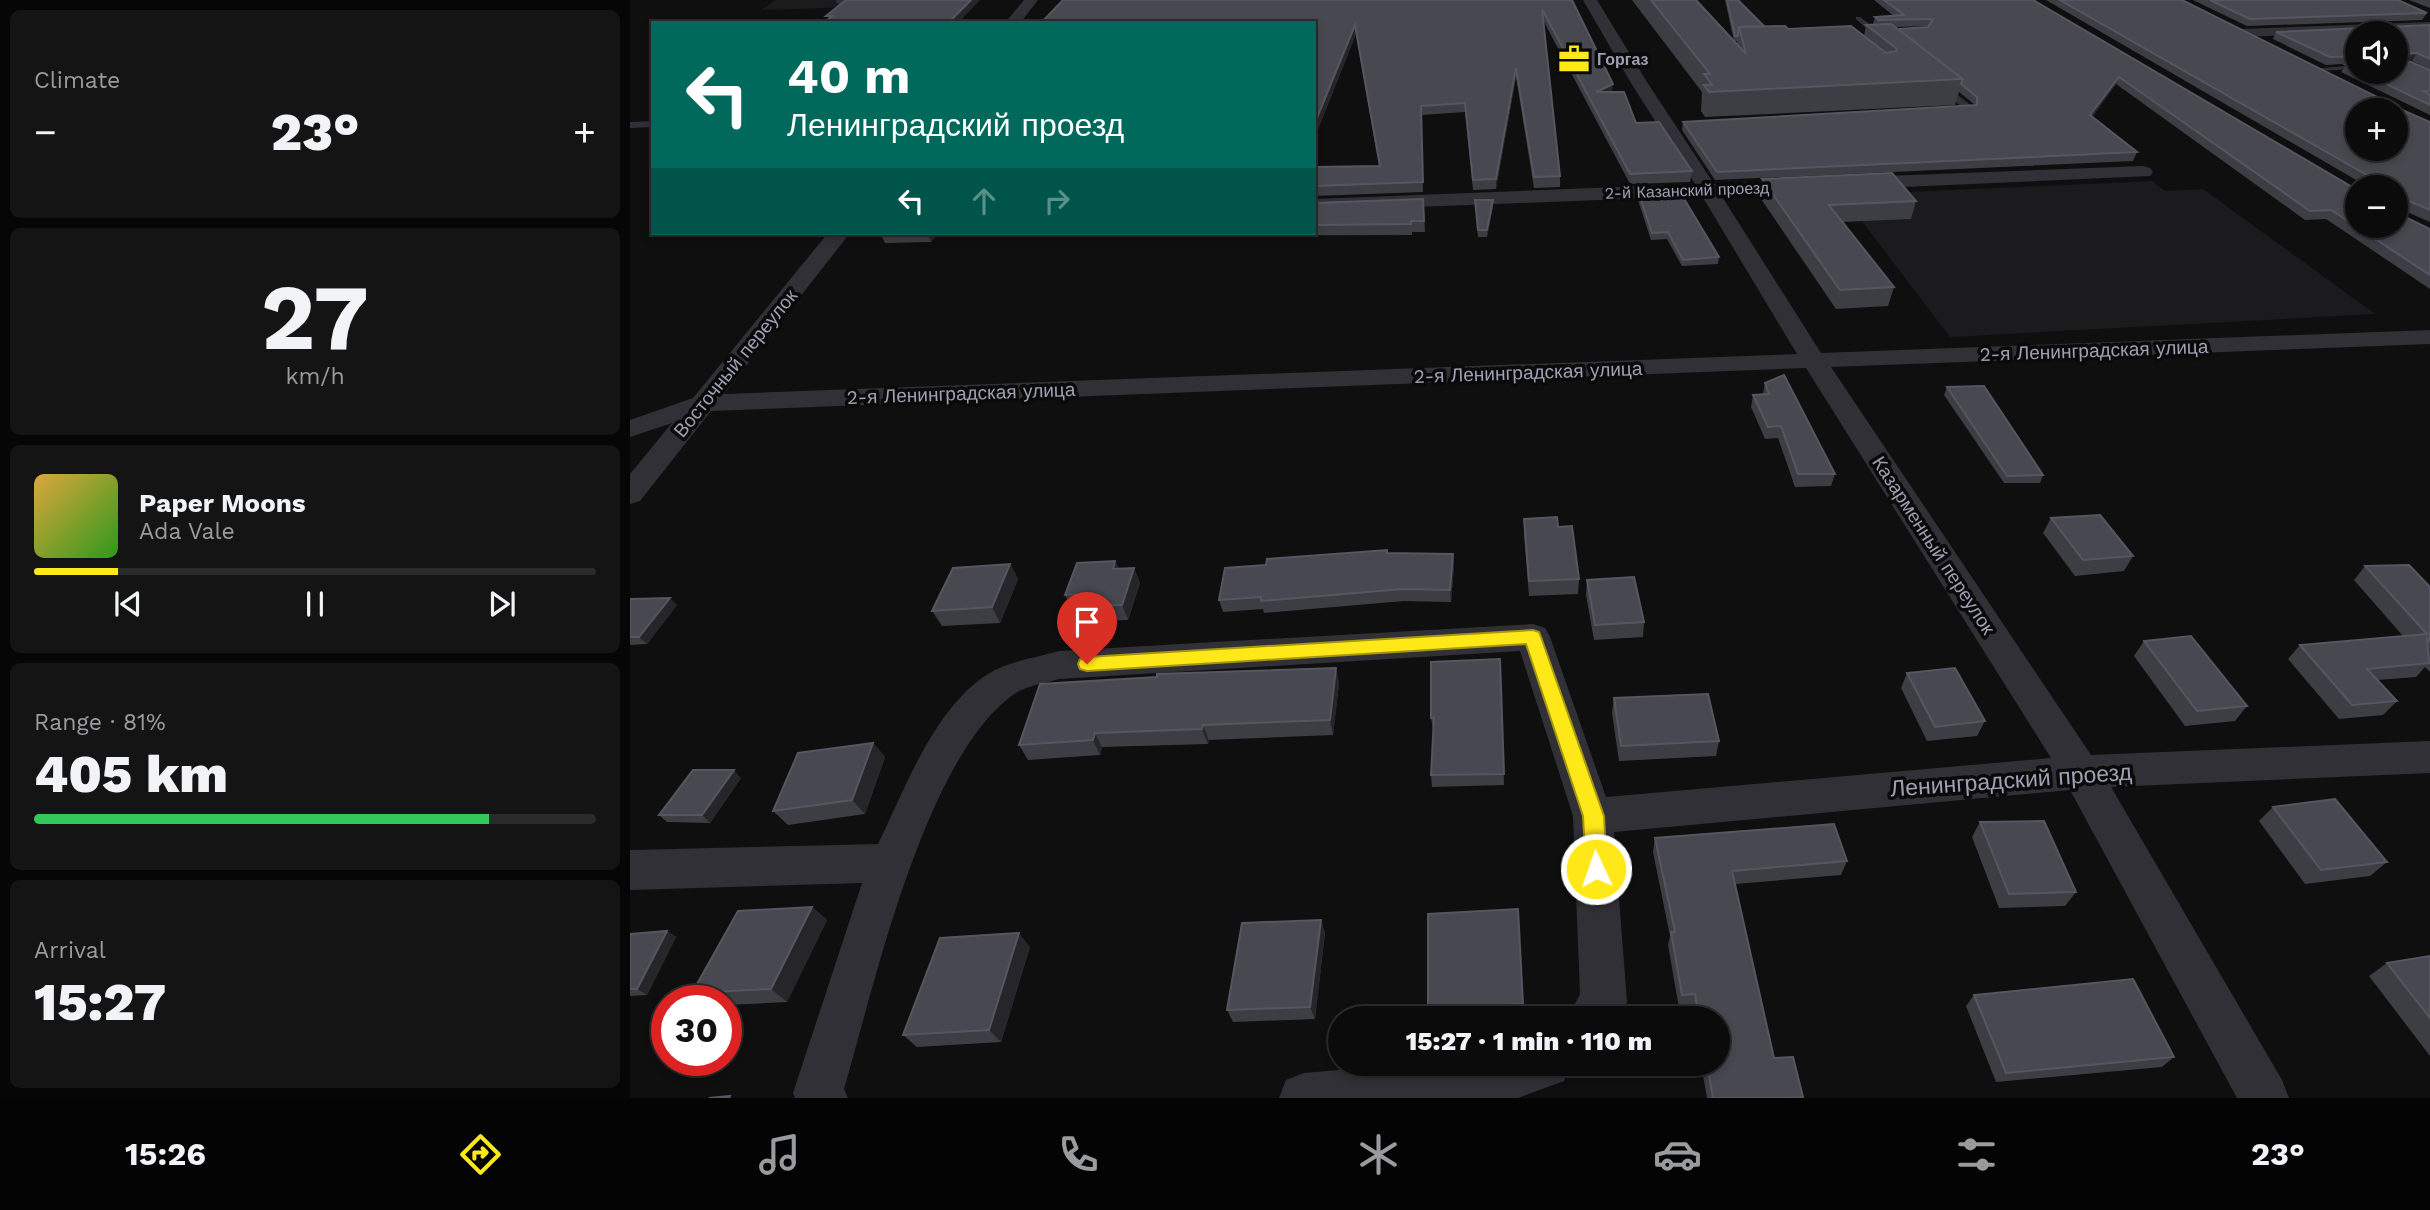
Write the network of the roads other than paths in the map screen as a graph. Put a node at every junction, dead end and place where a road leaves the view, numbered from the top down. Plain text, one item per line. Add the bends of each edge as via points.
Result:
1 (841, 0) edge
2 (893, 0) edge
3 (1031, 0) edge
4 (1590, 0) edge
5 (1858, 18) dead end
6 (1014, 21) edge
7 (2430, 26) edge
8 (1888, 31) edge
9 (1875, 32) junction
10 (1896, 49) edge
11 (2279, 51) edge
12 (2310, 66) joint
13 (2345, 67) edge
14 (1934, 80) edge
15 (2350, 86) edge
16 (1942, 111) edge
17 (651, 124) edge
18 (630, 125) edge
19 (2143, 172) dead end
20 (1843, 184) edge
21 (1816, 185) edge
22 (1707, 190) junction
23 (1316, 205) edge
24 (837, 235) edge
25 (2430, 337) edge
26 (1814, 361) junction
27 (703, 403) junction
28 (630, 429) edge
29 (630, 494) edge
30 (2430, 757) edge
31 (2081, 772) junction
32 (1593, 816) junction
33 (890, 863) junction
34 (630, 870) edge
35 (1601, 1006) edge
36 (1511, 1076) edge
37 (823, 1098) edge
38 (1304, 1098) edge
39 (2264, 1098) edge

1 - 2 lane
3 - 6 street
4 - 22 street, Казарменный переулок via 1639,83 1675,125
5 - 9 lane
7 - 11 street via 2236,30
8 - 9 lane
9 - 10 lane
12 - 13 lane
12 - 15 street
14 - 16 lane via 1970,109
17 - 18 lane
19 - 20 street
21 - 22 street, 2-й Казанский проезд
22 - 23 street, 2-й Казанский проезд
22 - 26 street, Казарменный переулок
24 - 27 street, Восточный переулок
25 - 26 street, 2-я Ленинградская улица
26 - 27 street, 2-я Ленинградская улица
26 - 31 street, Казарменный переулок
27 - 28 street, 2-я Ленинградская улица
27 - 29 street, Восточный переулок
30 - 31 street, Ленинградский проезд
31 - 32 street, Ленинградский проезд
31 - 39 street, Казарменный переулок
32 - 33 street via 1533,637 1059,665 1000,685 974,707 950,742
32 - 35 street
33 - 34 street
33 - 37 street via 818,1093
36 - 38 street

